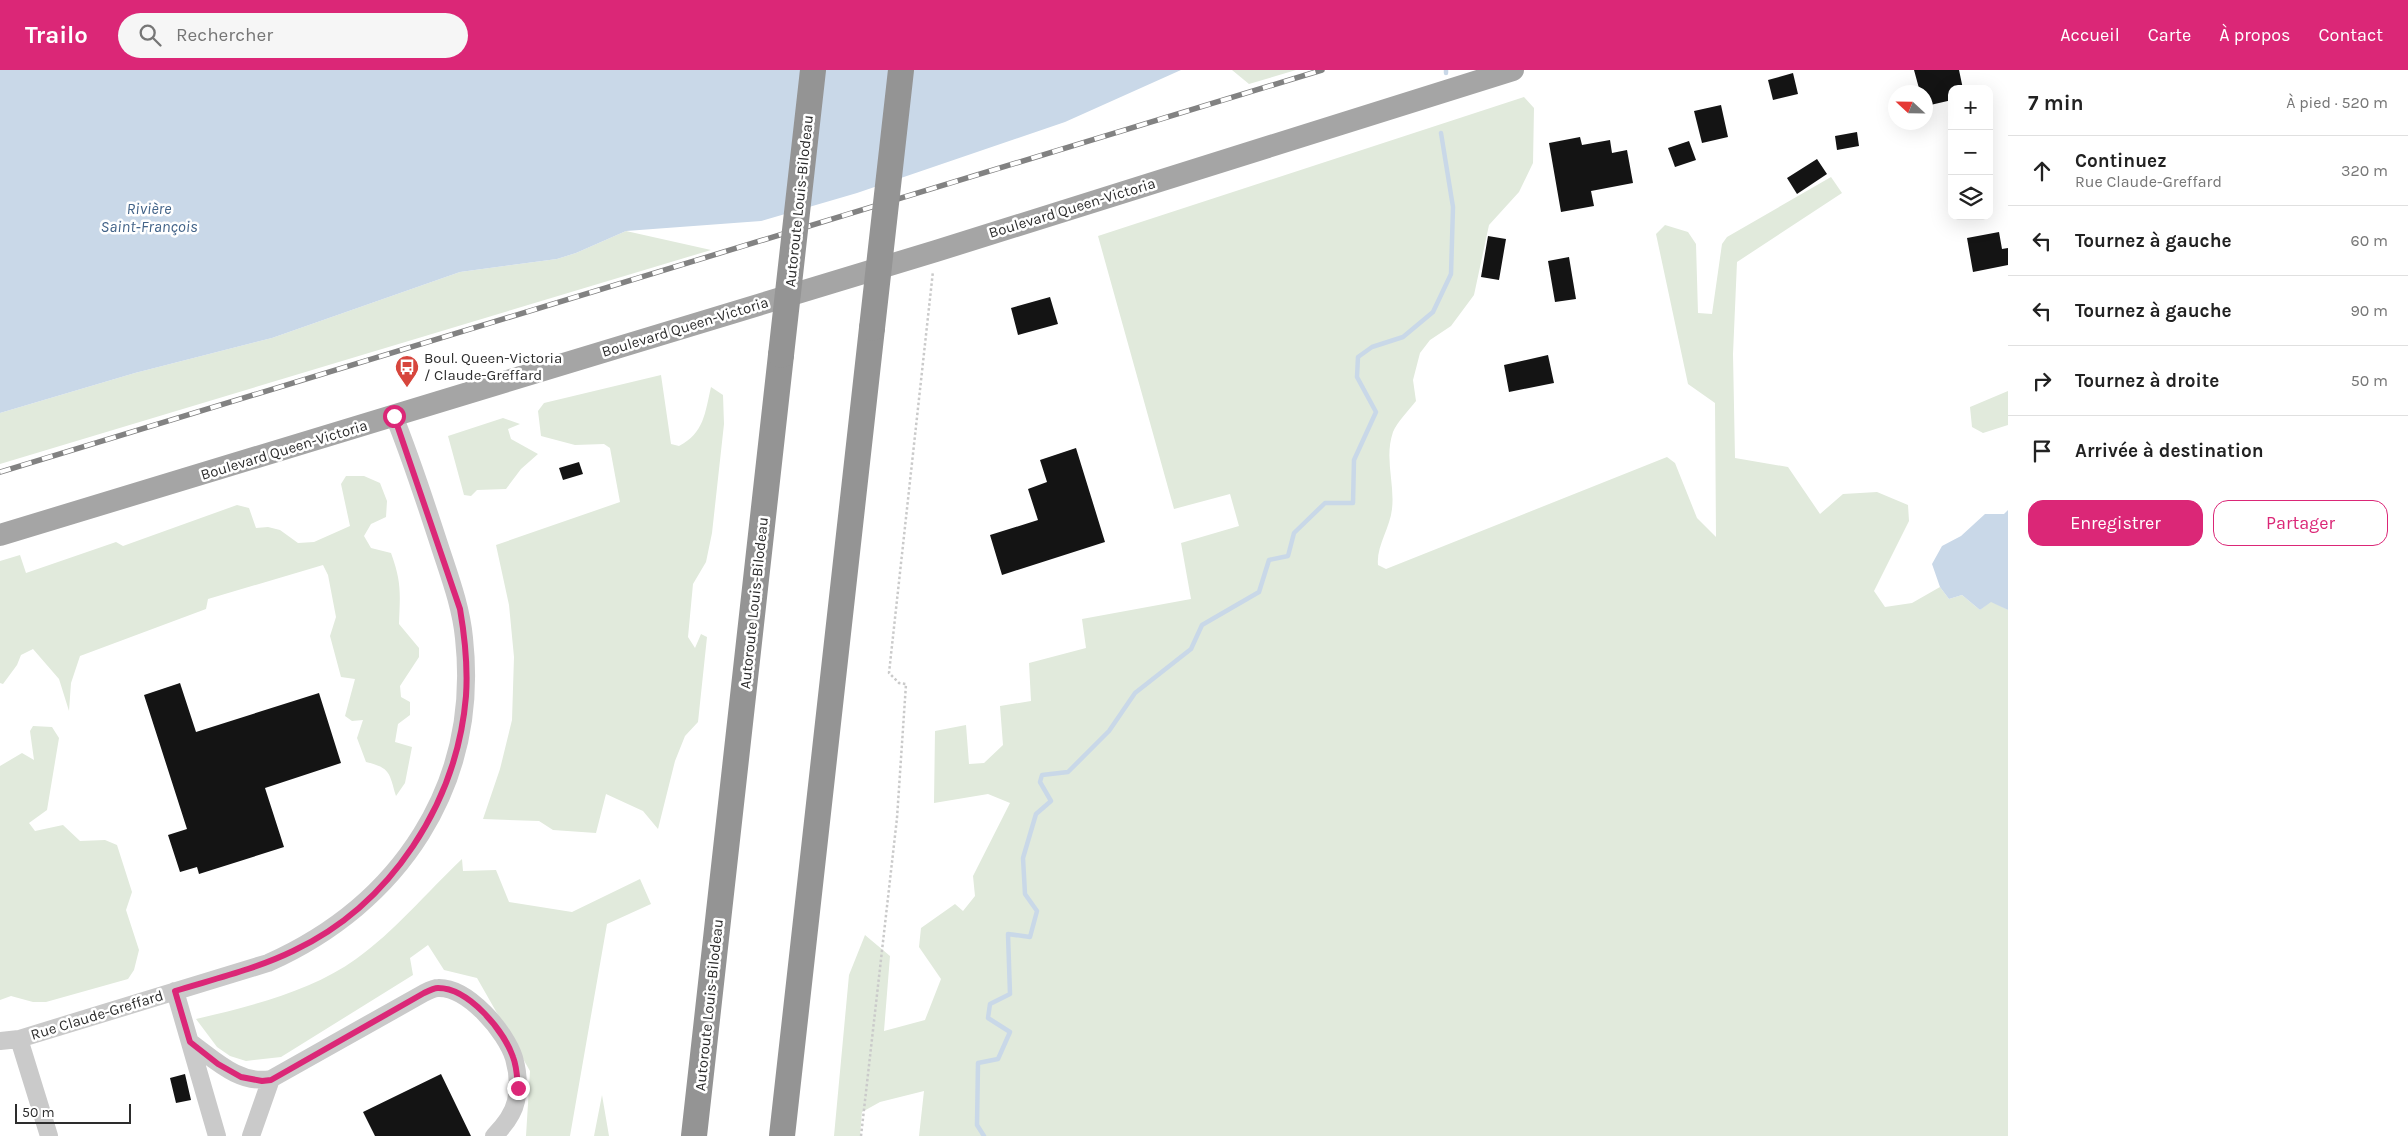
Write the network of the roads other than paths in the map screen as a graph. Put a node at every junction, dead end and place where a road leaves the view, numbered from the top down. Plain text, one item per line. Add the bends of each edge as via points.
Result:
1 (813, 70) edge
2 (901, 70) edge
3 (1513, 70) edge
4 (394, 416) junction
5 (0, 536) edge
6 (175, 991) junction
7 (19, 1039) junction
8 (0, 1041) edge
9 (190, 1042) junction
10 (271, 1080) junction
11 (49, 1136) edge
12 (217, 1136) edge
13 (251, 1136) edge
14 (494, 1136) edge
15 (694, 1136) edge
16 (782, 1136) edge

1 - 15 highway, Autoroute Louis-Bilodeau, bridge
2 - 16 highway, bridge
3 - 4 main road, Boulevard Queen-Victoria
4 - 5 main road, Boulevard Queen-Victoria
4 - 6 street, Rue Claude-Greffard via 460,609 466,667 463,715 447,781 431,816 405,858 344,920 320,937 268,963
6 - 7 street, Rue Claude-Greffard
6 - 9 street
7 - 8 street, Rue Claude-Greffard
7 - 11 street
9 - 10 street via 241,1077
9 - 12 street
10 - 13 street
10 - 14 street via 424,993 438,988 453,991 465,997 492,1021 513,1056 517,1073 516,1101 506,1124

